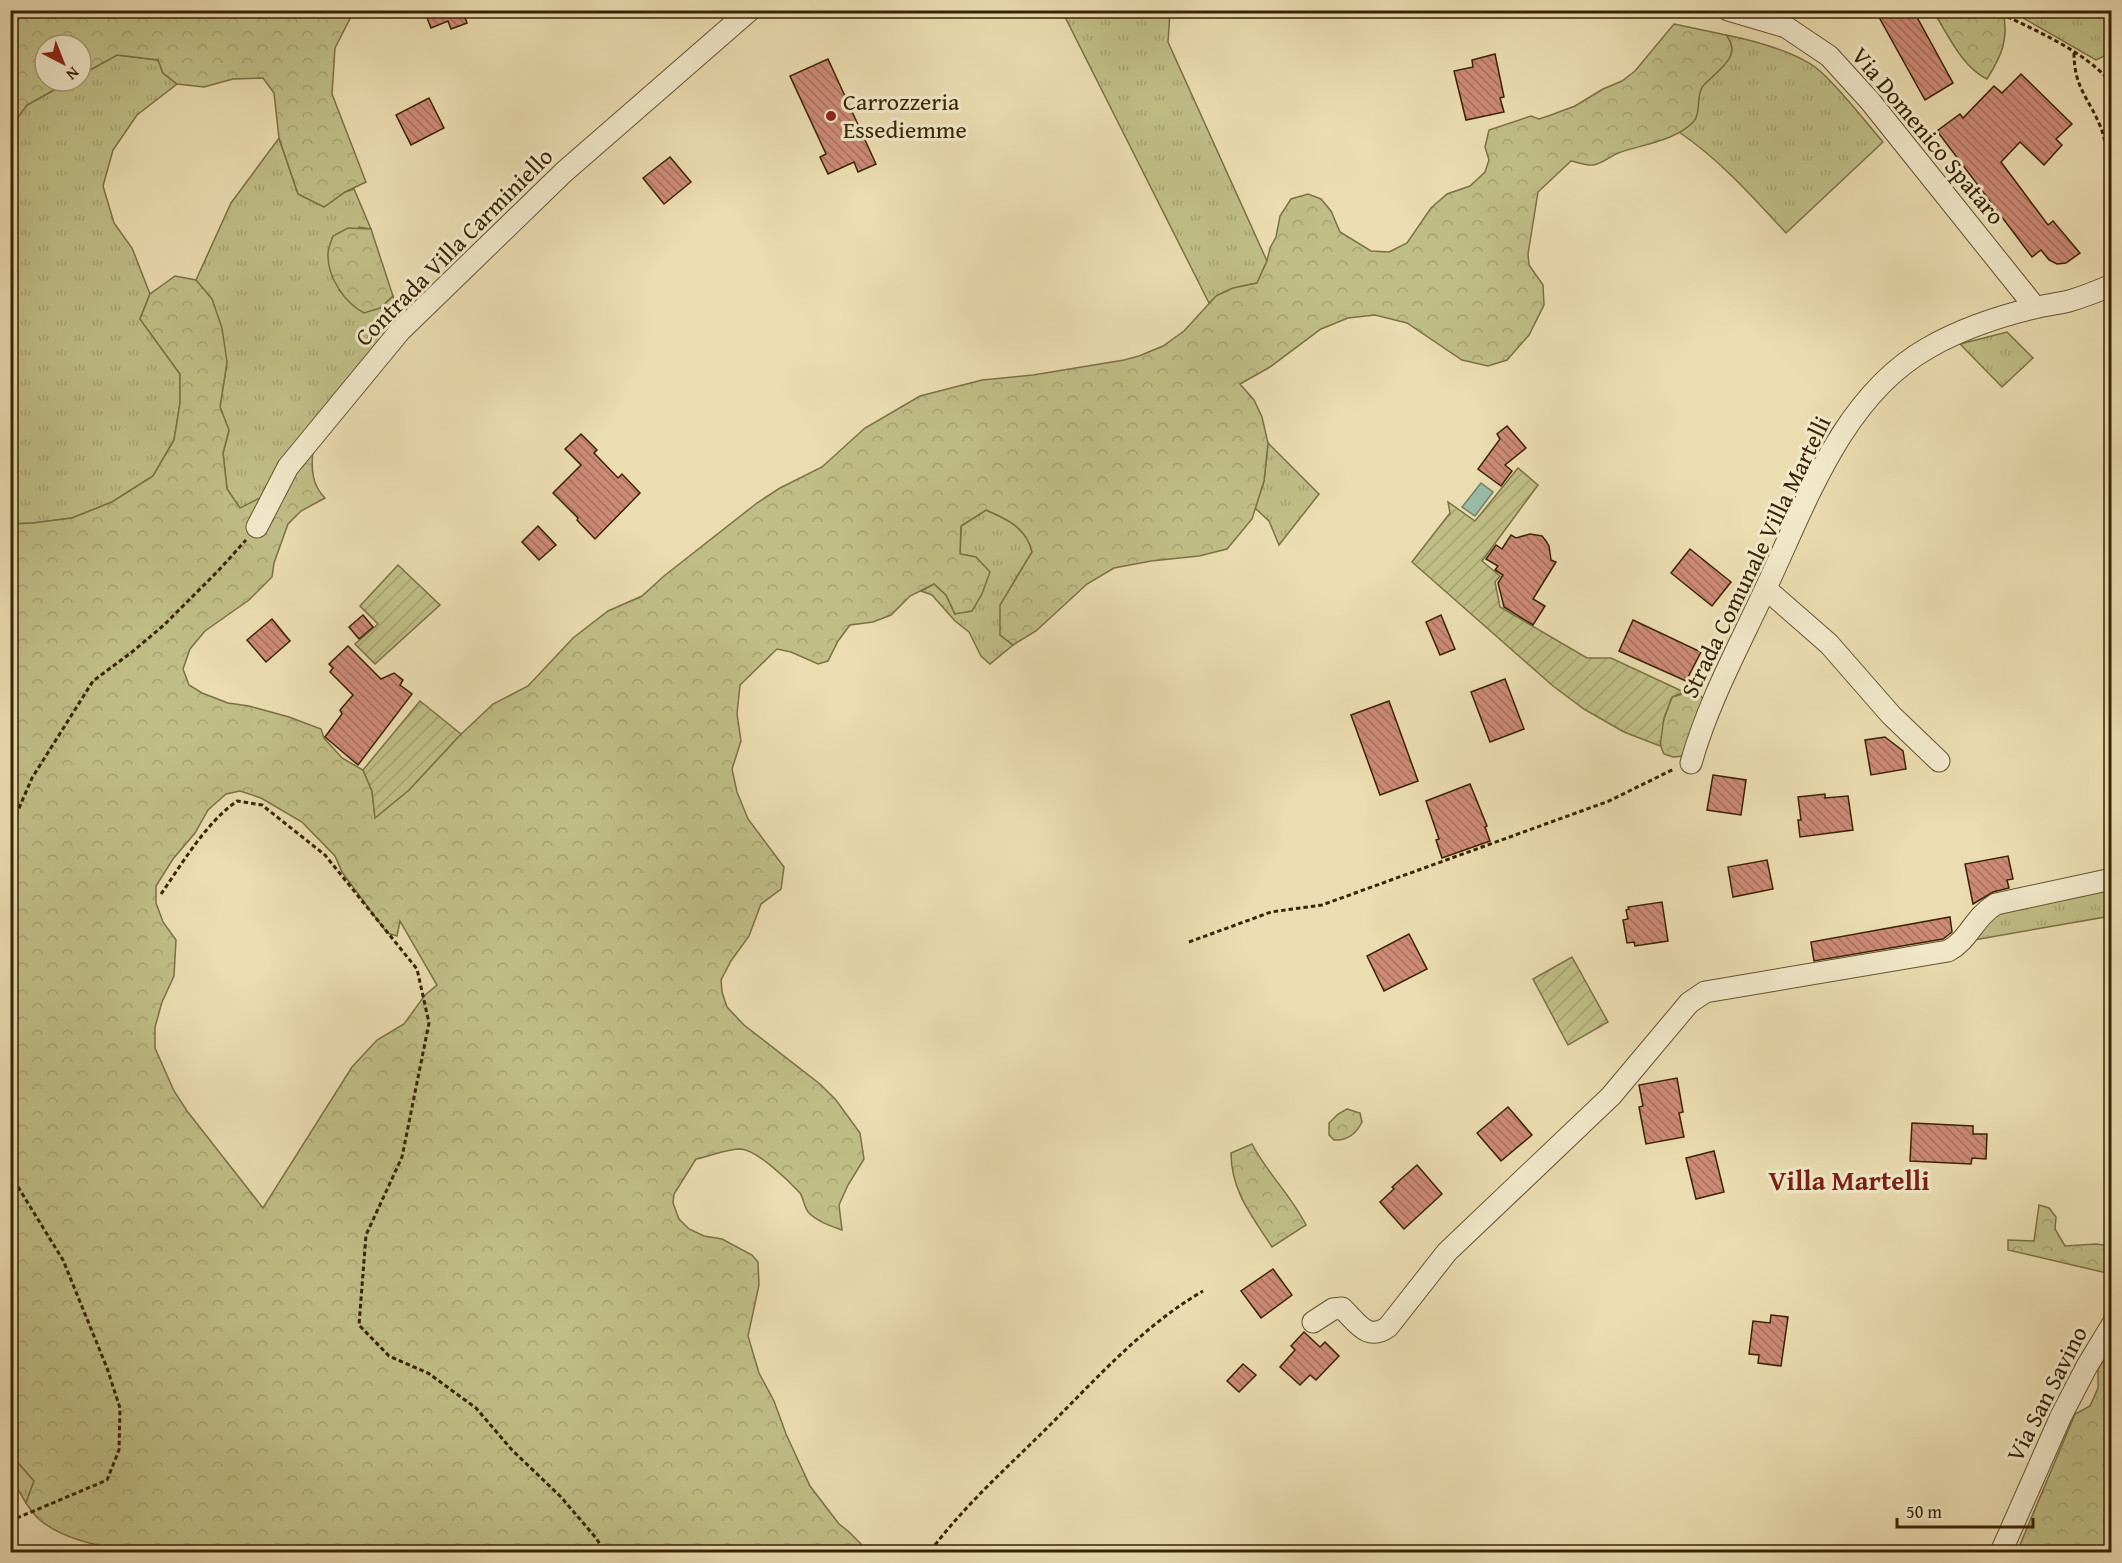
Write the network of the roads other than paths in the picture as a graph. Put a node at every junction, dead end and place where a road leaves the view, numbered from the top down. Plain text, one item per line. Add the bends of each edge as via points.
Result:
1 (750, 10) edge
2 (1728, 10) edge
3 (2112, 285) edge
4 (2035, 307) junction
5 (257, 527) road end
6 (1766, 589) junction
7 (1939, 761) dead end
8 (1682, 766) road end
9 (2112, 879) edge
10 (1313, 1322) dead end
11 (2112, 1325) edge
12 (2001, 1552) edge

1 - 5 street, Contrada Villa Carminiello via 564,172 400,331 288,467
2 - 4 street, Via Domenico Spataro via 1786,27 1829,56 1870,101
3 - 4 street, Strada Comunale Villa Martelli via 2070,301
4 - 6 street, Strada Comunale Villa Martelli via 1948,337 1900,365 1886,378 1835,446
6 - 7 street via 1829,644 1891,715
6 - 8 street, Strada Comunale Villa Martelli
9 - 10 street via 1996,904 1948,951 1705,992 1689,1003 1611,1096 1447,1252 1388,1327 1372,1334 1342,1308 1333,1309
11 - 12 street, Via San Savino via 2061,1416

